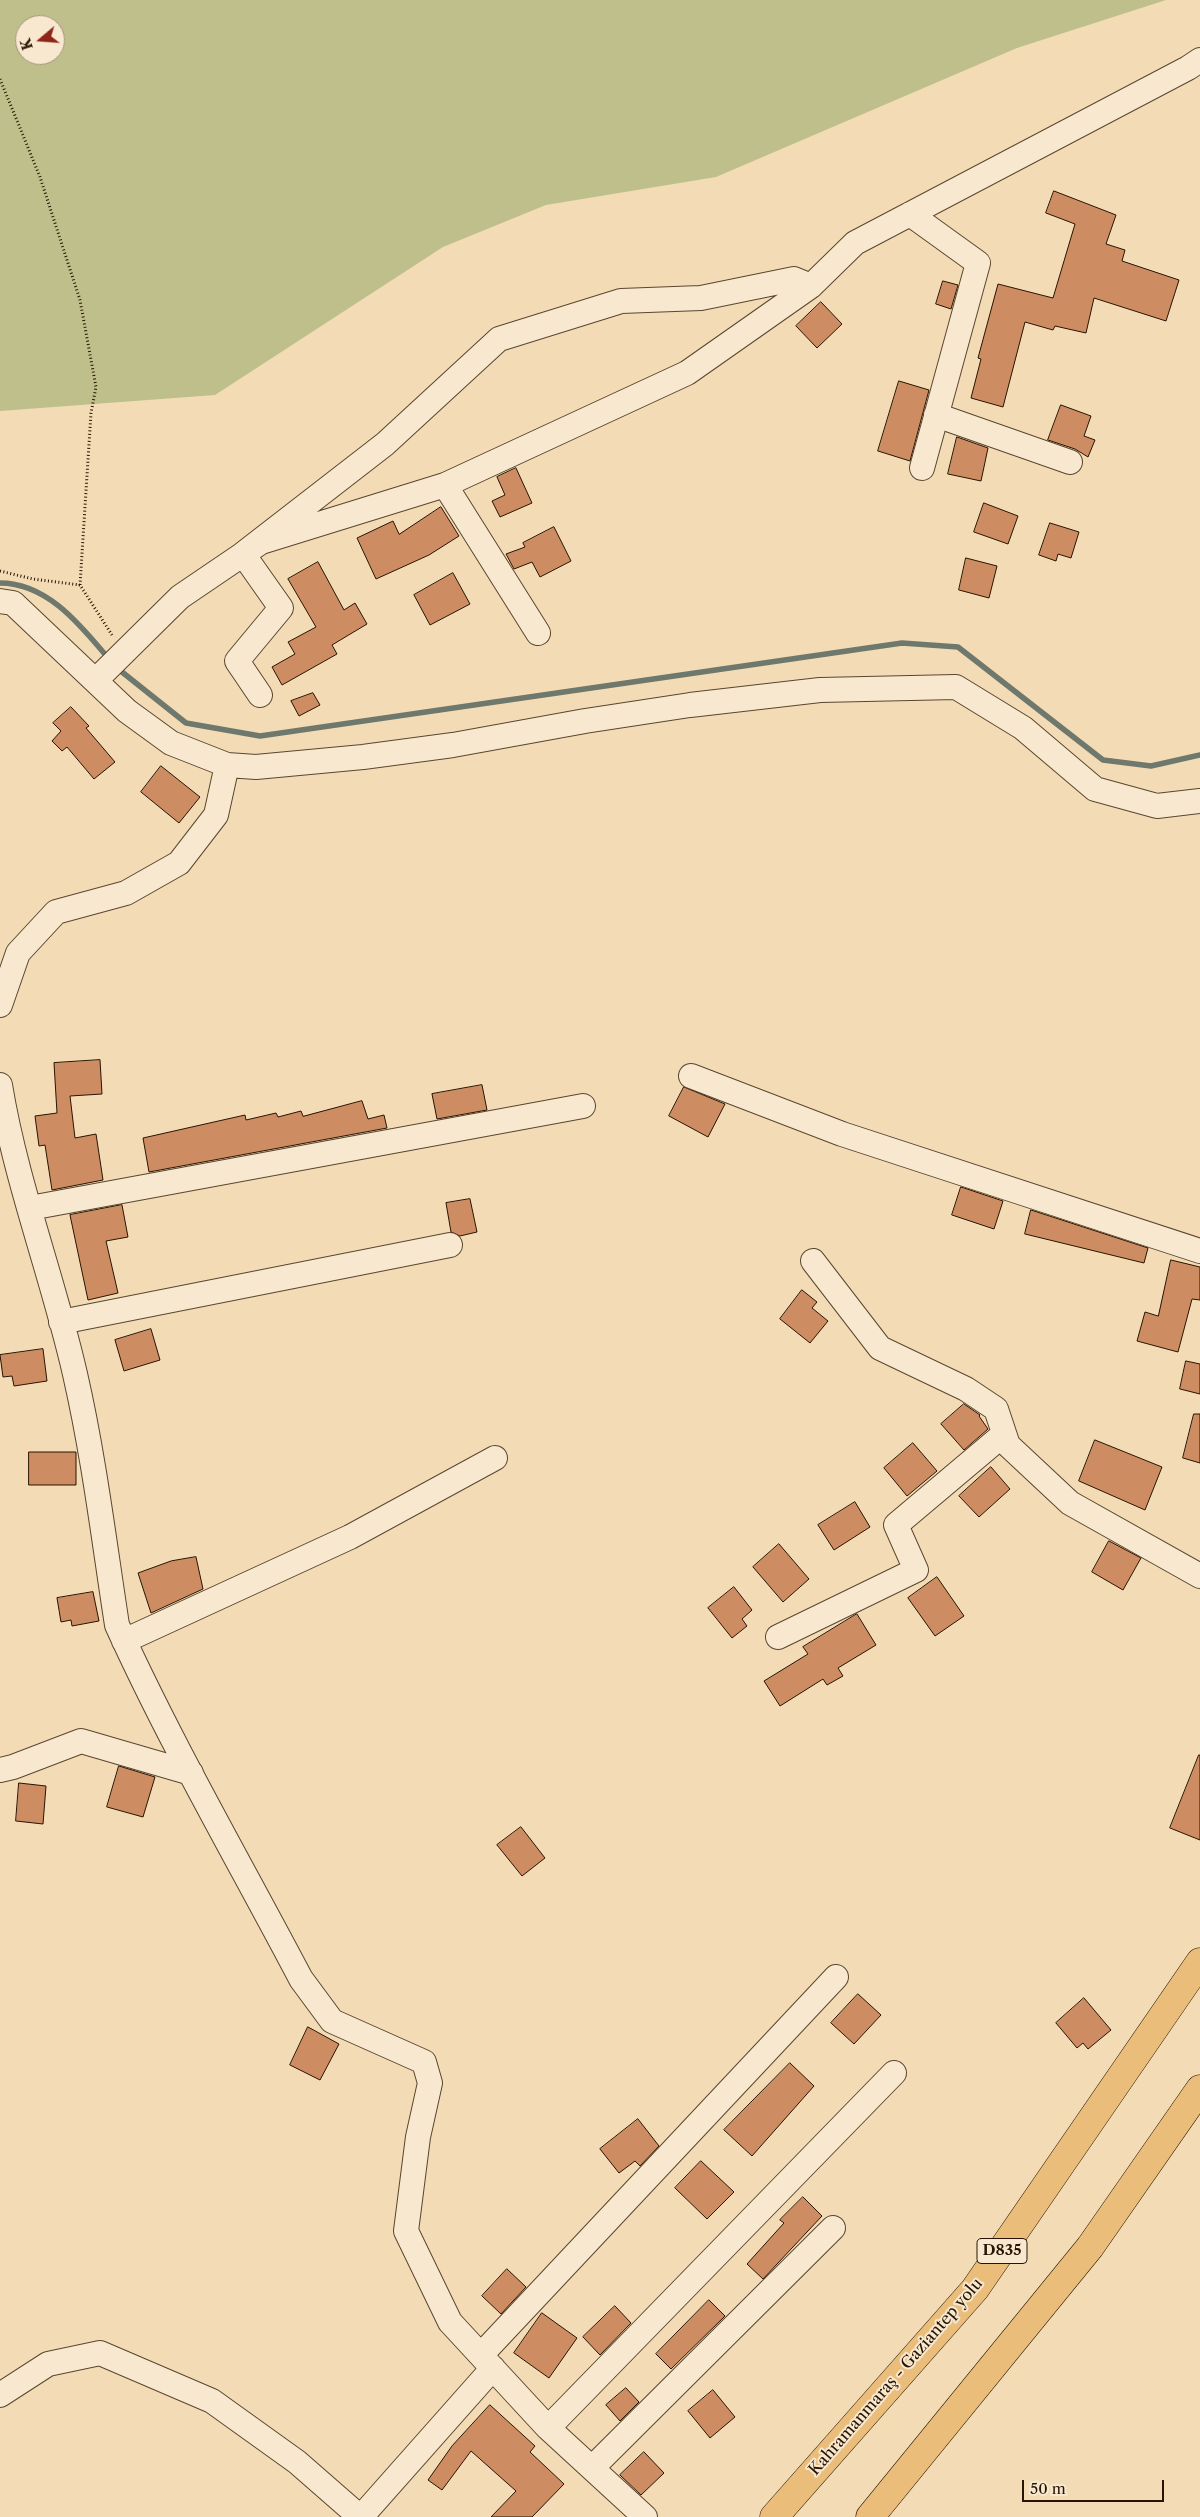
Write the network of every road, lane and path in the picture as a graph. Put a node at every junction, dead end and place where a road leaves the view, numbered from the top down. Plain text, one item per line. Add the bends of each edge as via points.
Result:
1 (1200, 60) edge
2 (0, 79) edge
3 (910, 214) junction
4 (811, 286) junction
5 (936, 415) junction
6 (1070, 462) dead end
7 (922, 468) dead end
8 (445, 485) junction
9 (243, 554) junction
10 (0, 570) edge
11 (80, 585) junction
12 (0, 601) edge
13 (538, 633) dead end
14 (124, 652) junction
15 (96, 680) junction
16 (260, 695) dead end
17 (227, 765) junction
18 (1200, 800) edge
19 (0, 1005) edge
20 (691, 1076) dead end
21 (0, 1085) edge
22 (583, 1106) dead end
23 (30, 1208) junction
24 (450, 1245) dead end
25 (1200, 1251) edge
26 (812, 1261) dead end
27 (61, 1322) junction
28 (1004, 1434) junction
29 (495, 1458) dead end
30 (1200, 1576) edge
31 (778, 1637) dead end
32 (124, 1640) junction
33 (0, 1770) edge
34 (192, 1773) junction
35 (1200, 1962) edge
36 (836, 1977) dead end
37 (894, 2073) dead end
38 (1200, 2089) edge
39 (833, 2228) dead end
40 (487, 2361) junction
41 (0, 2395) edge
42 (548, 2428) junction
43 (592, 2468) junction
44 (360, 2517) edge
45 (645, 2517) edge
46 (774, 2517) edge
47 (870, 2517) edge

1 - 3 street
2 - 11 path via 40,177 80,300 96,387 91,413
3 - 4 street via 855,243
3 - 5 street via 978,263
4 - 8 street via 687,373
4 - 9 street via 794,280 701,298 621,301 499,340 385,444
5 - 6 street
5 - 7 street
8 - 9 street via 261,542
8 - 13 street
9 - 14 street via 180,598
9 - 16 street via 281,608 237,660
10 - 11 path via 34,579
11 - 14 path
12 - 15 street via 13,602
14 - 15 street
15 - 17 street via 128,711 171,743
17 - 18 street via 256,766 363,757 453,745 690,704 820,690 956,687 1023,728 1095,789 1157,806
17 - 19 street via 216,815 179,863 126,893 56,912 18,953
20 - 25 street via 842,1134
21 - 23 street
22 - 23 street
23 - 27 street
24 - 27 street
26 - 28 street via 880,1348 966,1389 996,1409
27 - 32 street via 75,1374 117,1625
28 - 30 street via 1008,1445 1070,1503
28 - 31 street via 896,1525 916,1570
29 - 32 street via 350,1537
32 - 34 street via 149,1695
33 - 34 street via 82,1741
34 - 40 street via 301,1978 332,2021 424,2062 430,2083 418,2137 406,2231 450,2322
35 - 46 highway, Kahramanmaraş - Gaziantep yolu / D835 via 975,2290
36 - 40 street
37 - 42 street
38 - 47 highway via 1090,2246
39 - 43 street
40 - 42 street
40 - 44 street
41 - 44 street via 48,2364 100,2352 212,2401 296,2462
42 - 43 street
43 - 45 street

